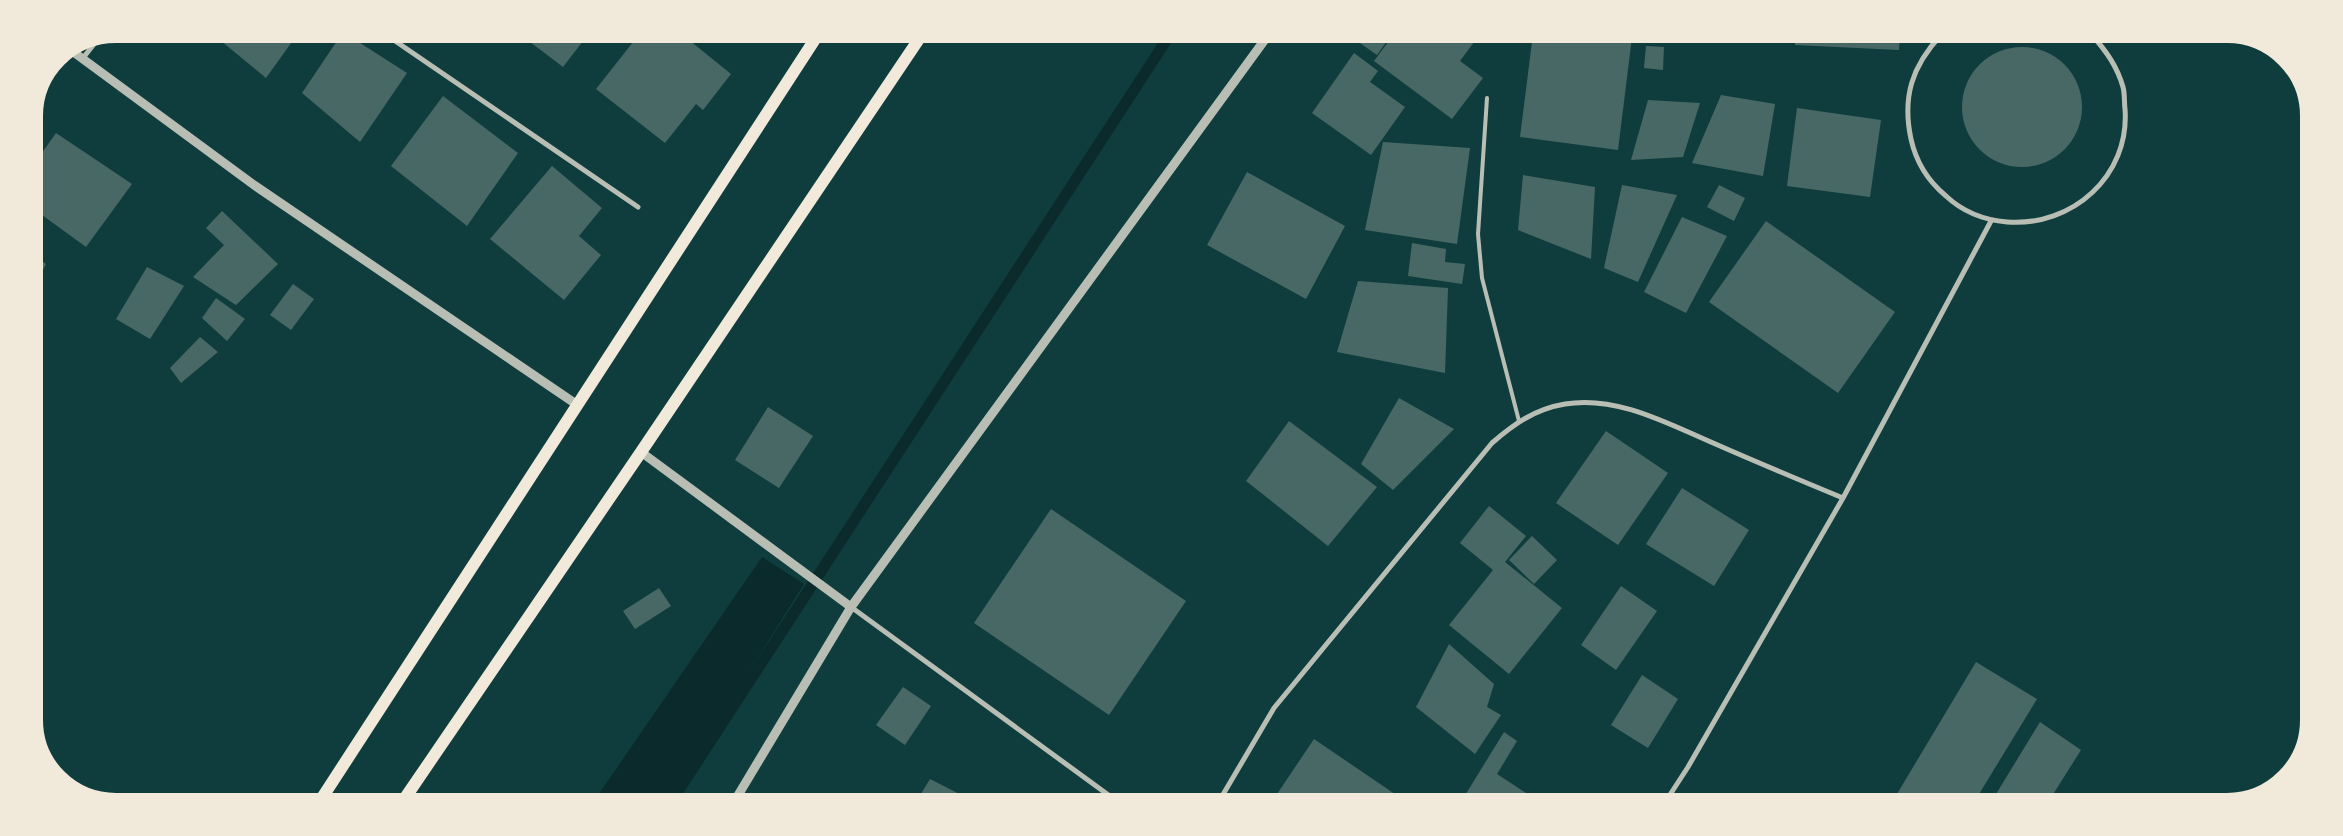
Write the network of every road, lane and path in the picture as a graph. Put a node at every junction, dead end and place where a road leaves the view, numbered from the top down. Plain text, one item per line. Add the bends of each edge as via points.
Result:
1 (394, 40) edge
2 (814, 40) edge
3 (917, 40) edge
4 (1265, 40) edge
5 (1936, 40) edge
6 (2096, 40) edge
7 (95, 43) edge
8 (75, 53) edge
9 (83, 58) junction
10 (1487, 98) dead end
11 (638, 207) dead end
12 (1991, 221) junction
13 (576, 404) junction
14 (1519, 421) junction
15 (641, 452) junction
16 (1843, 498) junction
17 (850, 607) junction
18 (323, 796) edge
19 (406, 796) edge
20 (738, 796) edge
21 (1110, 796) edge
22 (1222, 796) edge
23 (1669, 796) edge

1 - 11 street
2 - 13 main road
3 - 15 main road
4 - 17 street
5 - 12 street via 1925,52 1910,84 1907,119 1914,154 1932,184 1958,208
6 - 12 street via 2109,54 2123,88 2126,125 2116,161 2095,192 2064,213 2028,224
7 - 9 street
8 - 9 street
9 - 13 street via 254,185
10 - 14 lane via 1478,234 1482,278
12 - 16 street
13 - 18 main road
14 - 16 street via 1544,409 1566,404 1592,403 1632,409
14 - 22 street via 1492,443 1274,708
15 - 17 street
15 - 19 main road
16 - 23 street
17 - 20 street
17 - 21 street

